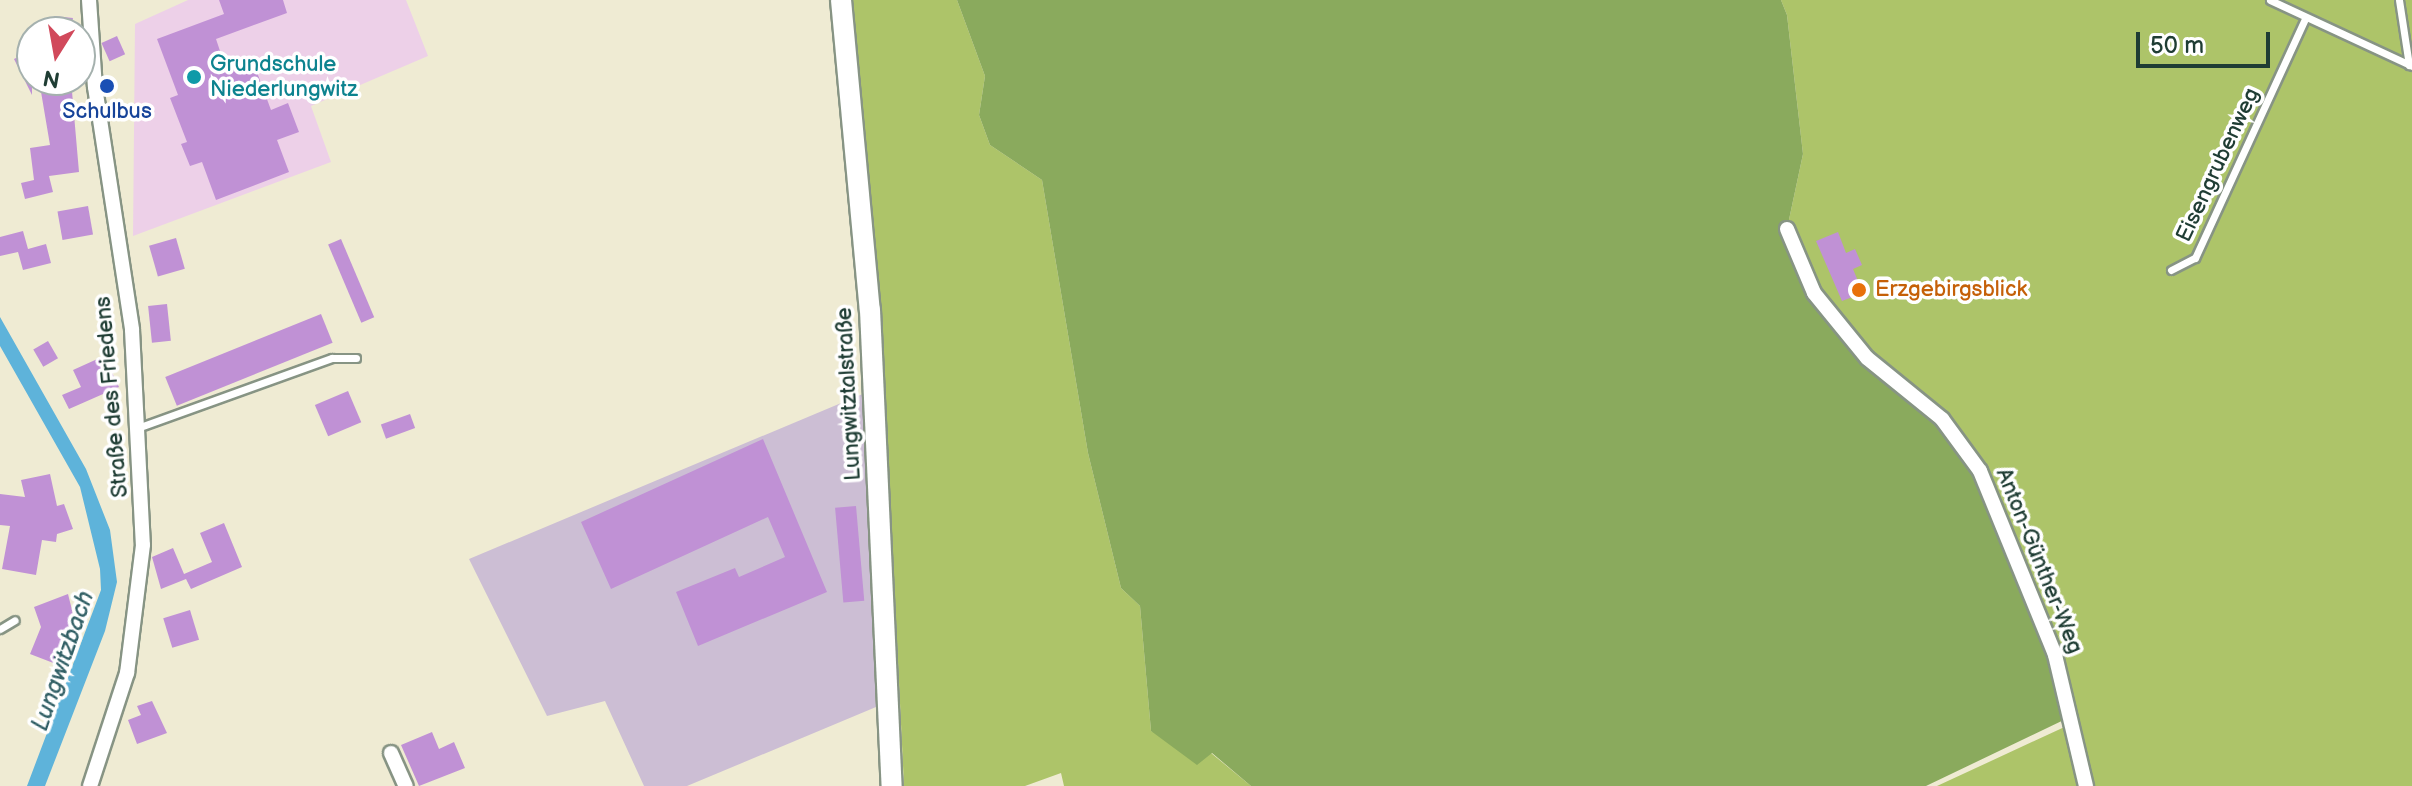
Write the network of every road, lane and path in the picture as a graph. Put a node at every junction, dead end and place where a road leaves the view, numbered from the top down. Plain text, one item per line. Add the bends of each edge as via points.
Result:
1 (89, 0) edge
2 (841, 0) edge
3 (2270, 0) edge
4 (2399, 0) edge
5 (2305, 19) junction
6 (2410, 65) edge
7 (1787, 229) dead end
8 (2171, 270) dead end
9 (356, 358) dead end
10 (140, 427) junction
11 (15, 620) dead end
12 (0, 629) edge
13 (391, 753) dead end
14 (90, 786) edge
15 (406, 786) edge
16 (892, 786) edge
17 (2086, 786) edge

1 - 10 street, Straße des Friedens via 89,40 132,330
2 - 16 main road, Lungwitztalstraße via 870,310
3 - 5 lane
4 - 6 lane
5 - 6 lane
5 - 8 lane, Eisengrubenweg via 2195,258
7 - 17 street, Anton-Günther-Weg via 1814,293 1867,358 1942,419 1980,471 2055,655
9 - 10 lane via 332,358
10 - 14 street, Straße des Friedens via 143,545 135,627 116,717
11 - 12 lane
13 - 15 street

